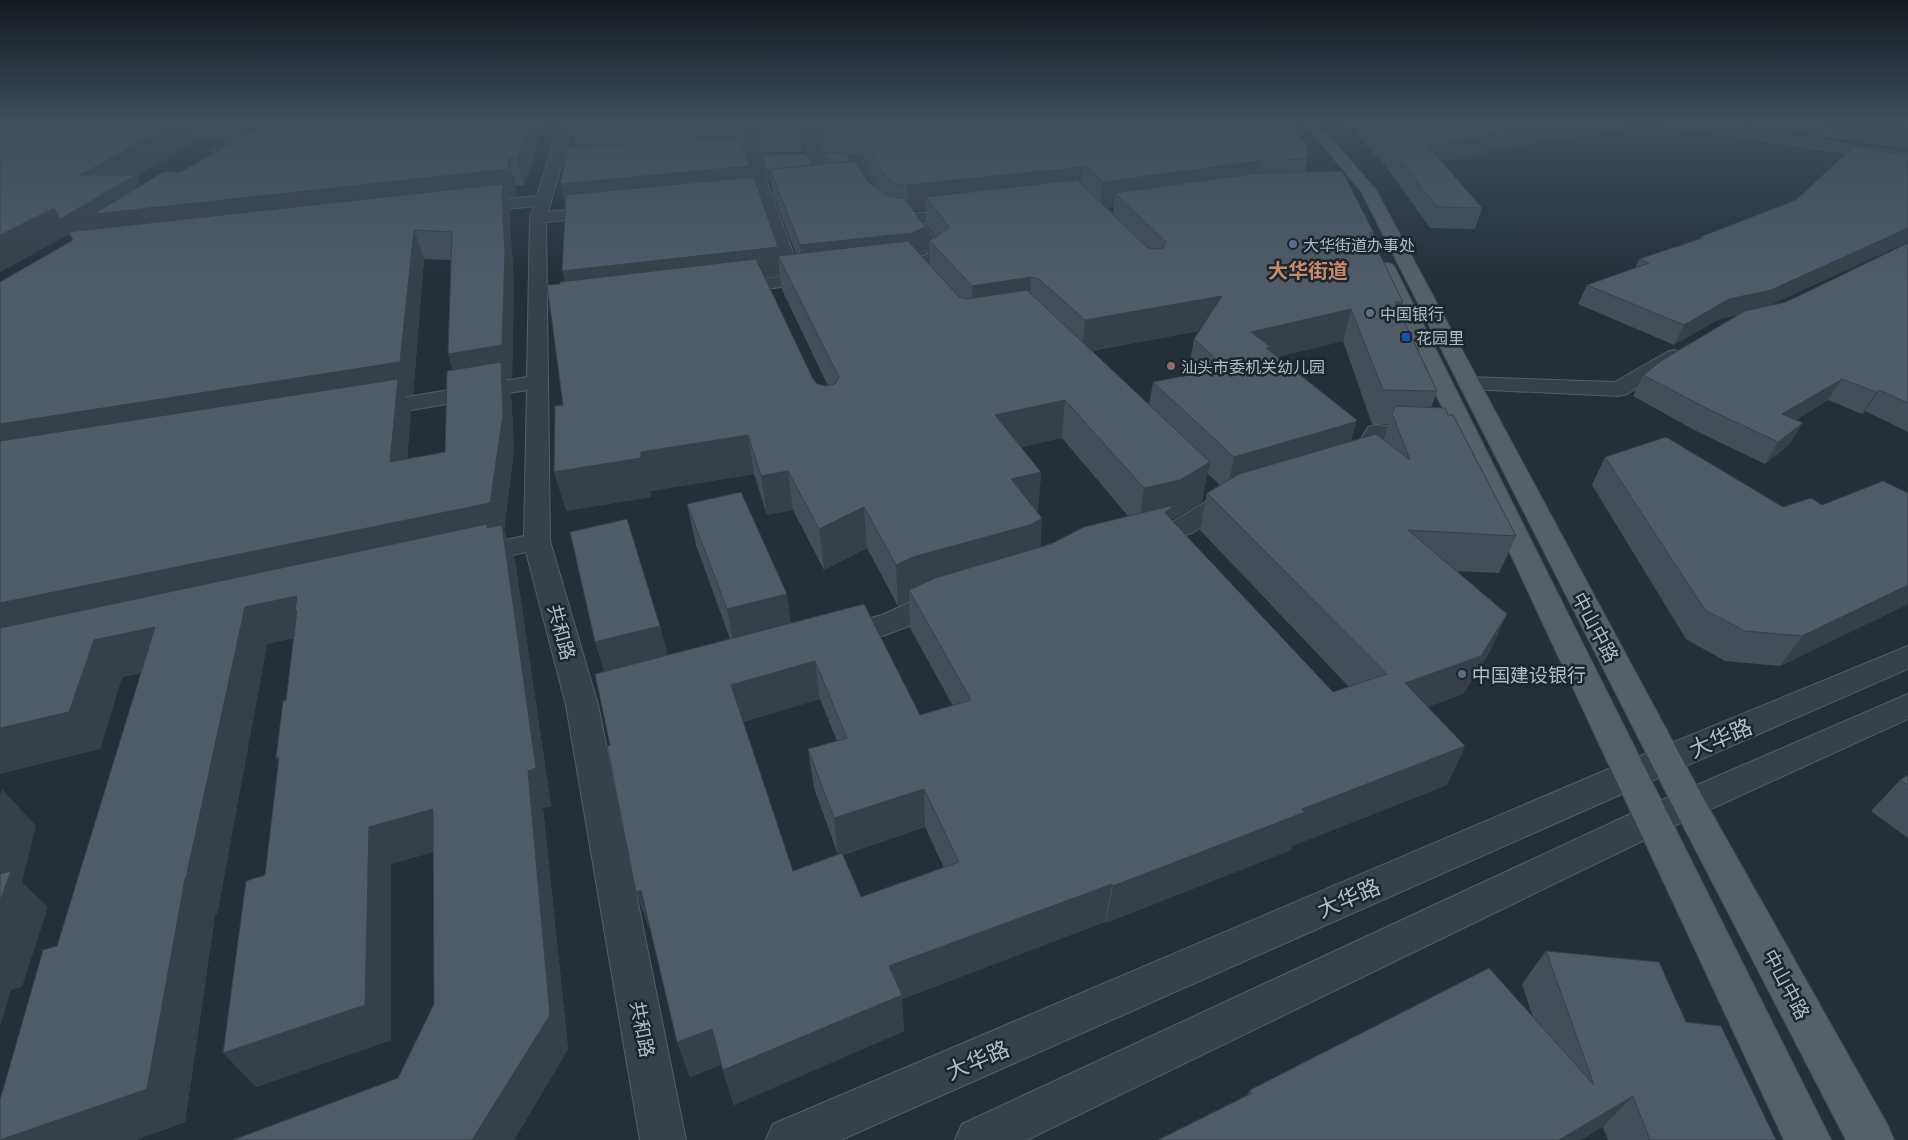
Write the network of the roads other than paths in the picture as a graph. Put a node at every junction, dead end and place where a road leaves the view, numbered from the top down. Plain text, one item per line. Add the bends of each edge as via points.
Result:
1 (558, 175) edge
2 (755, 175) edge
3 (829, 175) edge
4 (861, 175) edge
5 (1336, 175) edge
6 (1355, 175) edge
7 (862, 178) junction
8 (834, 181) junction
9 (806, 184) edge
10 (778, 186) edge
11 (761, 192) junction
12 (743, 198) edge
13 (540, 209) junction
14 (453, 210) edge
15 (616, 210) edge
16 (981, 211) edge
17 (912, 219) junction
18 (913, 272) edge
19 (840, 274) edge
20 (794, 280) junction
21 (710, 290) edge
22 (1694, 345) edge
23 (537, 382) junction
24 (1469, 383) junction
25 (350, 414) edge
26 (1466, 436) junction
27 (1326, 472) edge
28 (1259, 491) edge
29 (537, 541) junction
30 (1118, 544) edge
31 (451, 560) edge
32 (972, 593) edge
33 (816, 643) edge
34 (1908, 657) edge
35 (610, 697) edge
36 (582, 705) junction
37 (1908, 706) edge
38 (1666, 760) junction
39 (1630, 775) junction
40 (1689, 804) junction
41 (1652, 820) junction
42 (664, 1140) edge
43 (789, 1140) edge
44 (978, 1140) edge
45 (1808, 1140) edge
46 (1871, 1140) edge

1 - 13 street, 共和路
2 - 11 street
3 - 8 street
4 - 7 street
5 - 26 main road, 中山中路 via 1348,190
6 - 24 main road, 中山中路 via 1368,190
7 - 8 street
7 - 17 street via 886,214
8 - 9 street
10 - 11 street
11 - 12 street
11 - 20 street
13 - 14 street
13 - 15 street
13 - 23 street, 共和路 via 547,311
16 - 17 street
17 - 18 street via 938,256
19 - 20 street
20 - 21 street via 771,292
22 - 24 street via 1619,389
23 - 25 street
23 - 29 street, 共和路
24 - 38 main road, 中山中路
26 - 27 street via 1376,432 1355,463
26 - 39 main road, 中山中路
28 - 30 street via 1214,496 1184,527
29 - 31 street
29 - 36 street, 共和路
32 - 33 street via 925,607 891,623
34 - 38 street, 大华路
35 - 36 street
36 - 42 street, 共和路
37 - 40 street
38 - 39 street, 大华路
38 - 40 main road, 中山中路
39 - 41 main road, 中山中路
39 - 43 street, 大华路
40 - 41 street
40 - 46 main road, 中山中路
41 - 44 street
41 - 45 main road, 中山中路

